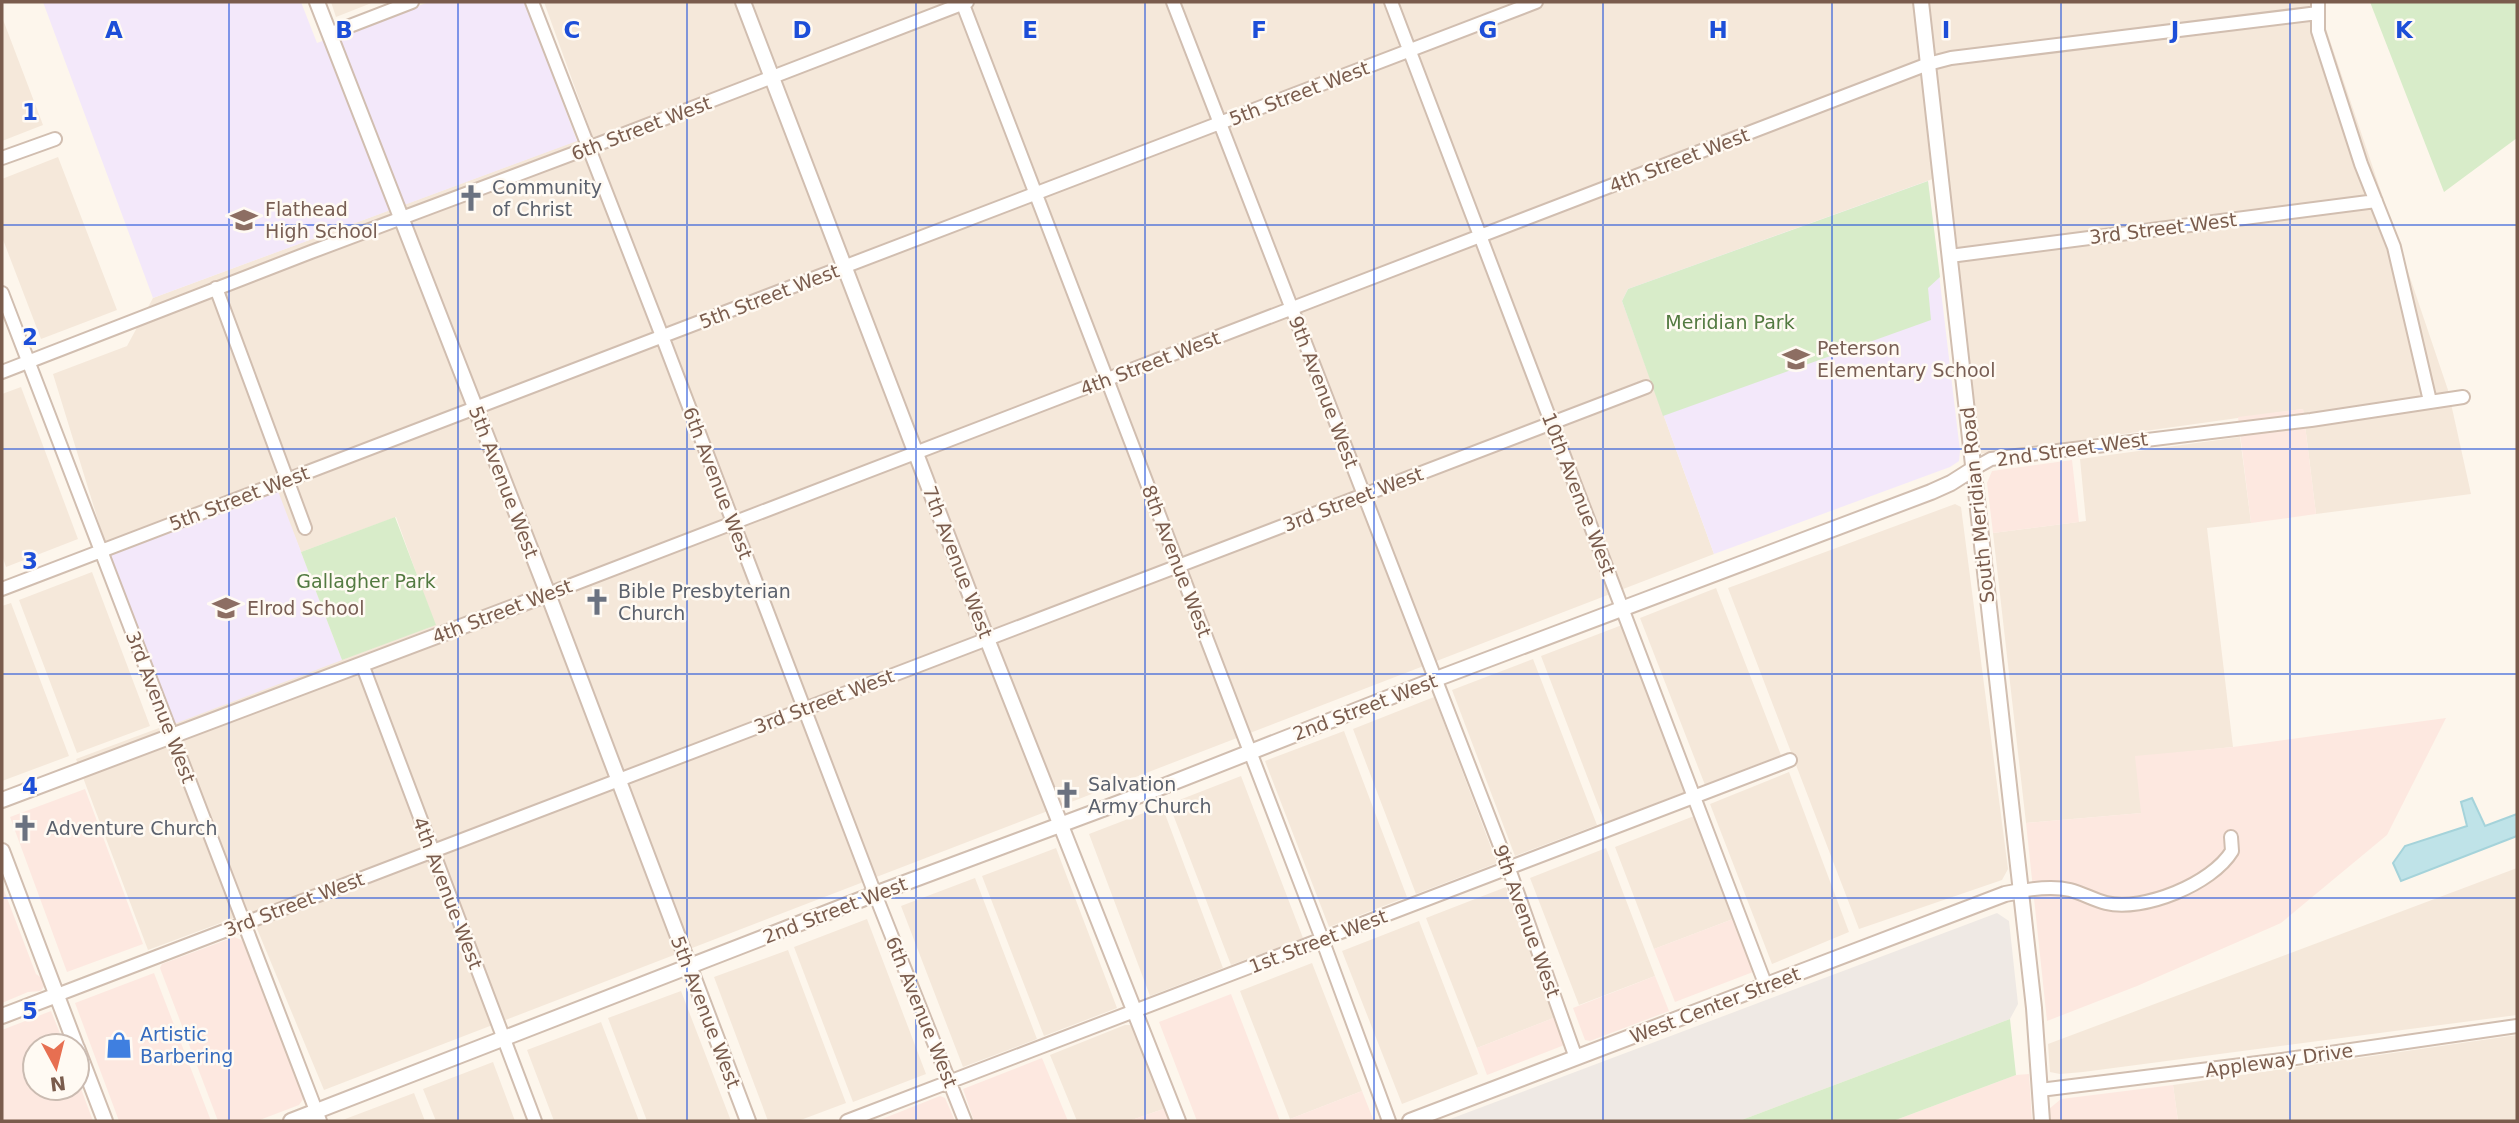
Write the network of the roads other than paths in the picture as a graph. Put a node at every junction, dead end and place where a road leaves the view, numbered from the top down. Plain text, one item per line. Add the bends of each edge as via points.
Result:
1 (317, 2) edge
2 (412, 2) edge
3 (532, 2) edge
4 (743, 2) edge
5 (964, 2) edge
6 (1173, 2) edge
7 (1391, 2) edge
8 (1536, 2) edge
9 (1921, 2) edge
10 (2318, 7) edge
11 (328, 34) junction
12 (1410, 50) junction
13 (1928, 64) junction
14 (772, 77) junction
15 (1221, 123) junction
16 (55, 139) dead end
17 (588, 148) junction
18 (2, 158) edge
19 (1036, 193) junction
20 (2376, 201) junction
21 (401, 217) junction
22 (1480, 236) junction
23 (1950, 256) junction
24 (845, 267) junction
25 (216, 288) junction
26 (2, 293) edge
27 (1292, 309) junction
28 (662, 336) junction
29 (28, 361) junction
30 (2, 372) edge
31 (1108, 379) junction
32 (1646, 387) dead end
33 (2463, 397) dead end
34 (2430, 401) junction
35 (475, 407) junction
36 (1551, 423) junction
37 (916, 453) junction
38 (1973, 469) junction
39 (288, 480) junction
40 (1364, 495) junction
41 (733, 524) junction
42 (305, 528) dead end
43 (101, 551) junction
44 (1179, 565) junction
45 (2, 589) edge
46 (548, 594) junction
47 (1623, 608) junction
48 (988, 639) junction
49 (362, 664) junction
50 (1436, 679) junction
51 (804, 709) junction
52 (172, 736) junction
53 (1251, 752) junction
54 (1790, 760) dead end
55 (617, 781) junction
56 (1694, 798) junction
57 (2, 800) edge
58 (1062, 824) junction
59 (2231, 837) dead end
60 (432, 850) junction
61 (2, 851) edge
62 (1510, 869) junction
63 (2021, 891) junction
64 (875, 894) junction
65 (244, 924) junction
66 (1322, 939) junction
67 (690, 967) junction
68 (1766, 986) junction
69 (57, 995) junction
70 (1136, 1010) junction
71 (2, 1016) edge
72 (2517, 1026) edge
73 (71, 1032) edge
74 (504, 1039) junction
75 (1576, 1058) junction
76 (950, 1082) junction
77 (91, 1084) edge
78 (2040, 1090) junction
79 (318, 1116) edge
80 (105, 1121) edge
81 (291, 1121) edge
82 (535, 1121) edge
83 (748, 1121) edge
84 (847, 1121) edge
85 (965, 1121) edge
86 (1178, 1121) edge
87 (1389, 1121) edge
88 (1410, 1121) edge
89 (2042, 1121) edge

1 - 11 street, 5th Avenue West
2 - 11 street
3 - 17 street, 6th Avenue West
4 - 14 street, 7th Avenue West
5 - 14 street, 6th Street West
5 - 19 street, 8th Avenue West
6 - 15 street, 9th Avenue West
7 - 12 street, 10th Avenue West
8 - 12 street, 5th Street West
9 - 13 street, South Meridian Road
10 - 13 street, 4th Street West
10 - 20 street via 2318,31
11 - 21 street, 5th Avenue West
12 - 15 street, 5th Street West
12 - 22 street, 10th Avenue West
13 - 22 street, 4th Street West
13 - 23 street, South Meridian Road
14 - 17 street, 6th Street West
14 - 24 street, 7th Avenue West
15 - 19 street, 5th Street West
15 - 27 street, 9th Avenue West
16 - 18 street
17 - 21 street, 6th Street West
17 - 28 street, 6th Avenue West
19 - 24 street, 5th Street West
19 - 31 street, 8th Avenue West
20 - 23 street, 3rd Street West
20 - 34 street via 2394,247
21 - 25 street, 6th Street West
21 - 35 street, 5th Avenue West
22 - 27 street, 4th Street West
22 - 36 street, 10th Avenue West
23 - 38 street, South Meridian Road
24 - 28 street, 5th Street West
24 - 37 street, 7th Avenue West
25 - 29 street, 6th Street West
25 - 39 street
26 - 29 street, 3rd Avenue West
27 - 31 street, 4th Street West
27 - 40 street, 9th Avenue West
28 - 35 street, 5th Street West
28 - 41 street, 6th Avenue West
29 - 30 street, 6th Street West
29 - 43 street, 3rd Avenue West
31 - 37 street, 4th Street West
31 - 44 street, 8th Avenue West
32 - 36 street, 3rd Street West
33 - 34 street, 2nd Street West
34 - 38 street, 2nd Street West via 1991,459
35 - 39 street, 5th Street West
35 - 46 street, 5th Avenue West
36 - 40 street, 3rd Street West
36 - 47 street, 10th Avenue West
37 - 41 street, 4th Street West
37 - 48 street, 7th Avenue West
38 - 47 street, 2nd Street West via 1931,492
38 - 63 street, South Meridian Road
39 - 42 street
39 - 43 street, 5th Street West
40 - 44 street, 3rd Street West
40 - 50 street, 9th Avenue West
41 - 46 street, 4th Street West
41 - 51 street, 6th Avenue West
43 - 45 street, 5th Street West
43 - 52 street, 3rd Avenue West
44 - 48 street, 3rd Street West
44 - 53 street, 8th Avenue West
46 - 49 street, 4th Street West
46 - 55 street, 5th Avenue West
47 - 50 street, 2nd Street West
47 - 56 street, 10th Avenue West
48 - 51 street, 3rd Street West
48 - 58 street, 7th Avenue West
49 - 52 street, 4th Street West
49 - 60 street, 4th Avenue West
50 - 53 street, 2nd Street West
50 - 62 street, 9th Avenue West
51 - 55 street, 3rd Street West
51 - 64 street, 6th Avenue West
52 - 57 street, 4th Street West
52 - 65 street, 3rd Avenue West
53 - 58 street, 2nd Street West
53 - 66 street, 8th Avenue West
54 - 56 street, 1st Street West
55 - 60 street, 3rd Street West
55 - 67 street, 5th Avenue West
56 - 62 street, 1st Street West
56 - 68 street, 10th Avenue West
58 - 64 street, 2nd Street West
58 - 70 street, 7th Avenue West
59 - 63 street via 2232,851 2217,870 2189,887 2148,900 2107,904 2069,890
60 - 65 street, 3rd Street West
60 - 74 street, 4th Avenue West
61 - 69 street
62 - 66 street, 1st Street West
62 - 75 street, 9th Avenue West
63 - 68 street, West Center Street
63 - 78 street, South Meridian Road
64 - 67 street, 2nd Street West
64 - 76 street, 6th Avenue West
65 - 69 street, 3rd Street West
65 - 79 street, 3rd Avenue West
66 - 70 street, 1st Street West
66 - 87 street, 8th Avenue West
67 - 74 street, 2nd Street West
67 - 83 street, 5th Avenue West
68 - 75 street, West Center Street
69 - 71 street, 3rd Street West
69 - 73 street
70 - 76 street, 1st Street West
70 - 86 street, 7th Avenue West
72 - 78 street, Appleway Drive
74 - 79 street, 2nd Street West
74 - 82 street, 4th Avenue West
75 - 88 street, West Center Street
76 - 84 street, 1st Street West
76 - 85 street, 6th Avenue West
77 - 80 street
78 - 89 street, South Meridian Road
79 - 81 street, 2nd Street West

